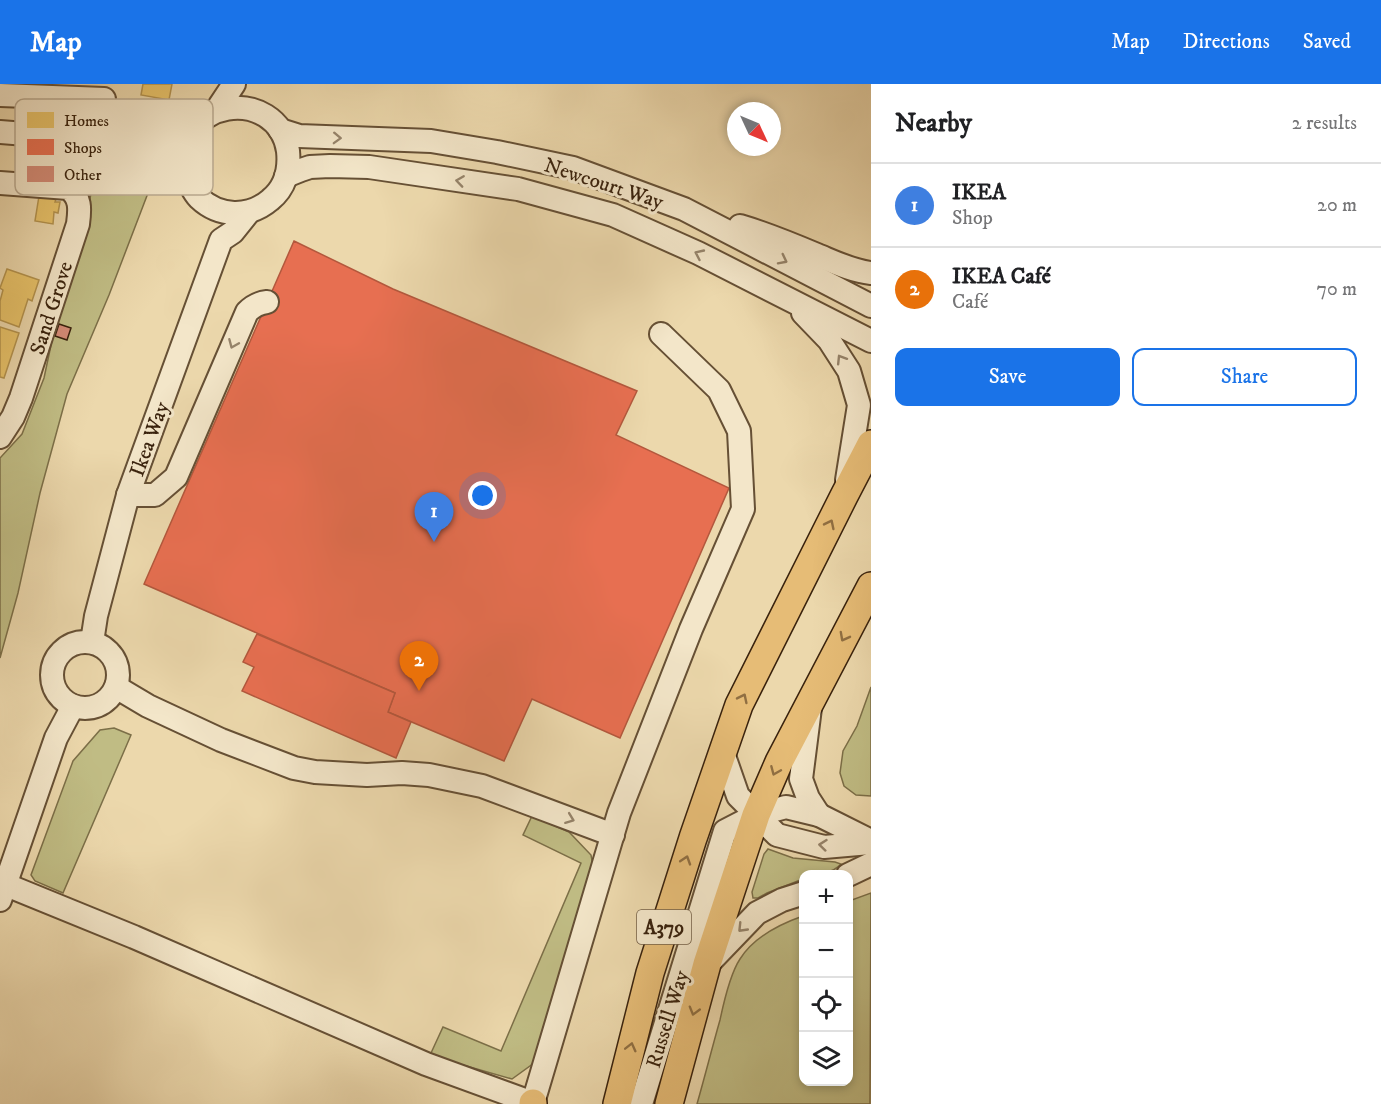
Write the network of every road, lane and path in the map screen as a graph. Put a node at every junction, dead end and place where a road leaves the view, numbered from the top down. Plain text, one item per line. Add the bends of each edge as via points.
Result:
1 (234, 84) edge
2 (243, 84) edge
3 (71, 91) edge
4 (0, 95) edge
5 (104, 99) dead end
6 (253, 110) junction
7 (216, 111) junction
8 (213, 113) edge
9 (280, 130) junction
10 (0, 132) edge
11 (15, 133) edge
12 (286, 176) junction
13 (0, 183) edge
14 (15, 184) edge
15 (76, 195) edge
16 (196, 195) edge
17 (207, 204) junction
18 (684, 209) junction
19 (249, 212) junction
20 (221, 240) junction
21 (871, 273) edge
22 (789, 299) junction
23 (267, 302) dead end
24 (871, 306) edge
25 (661, 334) dead end
26 (871, 341) edge
27 (0, 436) edge
28 (871, 444) edge
29 (128, 495) junction
30 (843, 496) junction
31 (871, 586) edge
32 (92, 642) junction
33 (116, 687) junction
34 (810, 700) junction
35 (73, 706) junction
36 (723, 753) junction
37 (756, 815) junction
38 (819, 815) junction
39 (613, 835) junction
40 (871, 842) edge
41 (871, 864) edge
42 (853, 873) edge
43 (2, 892) edge
44 (799, 895) edge
45 (707, 964) junction
46 (533, 1104) edge
47 (617, 1104) edge
48 (640, 1104) edge
49 (669, 1104) edge

1 - 7 street
2 - 6 street
3 - 4 street
3 - 5 street
6 - 7 street via 234,107
6 - 9 street
7 - 8 street
9 - 12 street via 289,160
9 -> 18 street, Newcourt Way via 299,136 431,141 496,152 573,168
10 - 11 street
12 - 19 street via 272,199
22 -> 12 street, Newcourt Way via 612,215 518,189 369,167 310,168
13 - 14 street, Sand Grove
15 - 27 street, Sand Grove via 80,208 78,224 21,398
16 - 17 street
17 - 19 street via 227,212
17 - 20 street via 209,222
18 - 21 street via 764,233
18 -> 24 street, Newcourt Way
19 - 20 street, Ikea Way
20 - 29 street, Ikea Way
22 - 26 street, Newcourt Way
30 -> 22 street via 859,405 849,371 830,340
23 -> 29 street via 247,312 176,477 155,495
25 - 39 street via 719,390 740,431 743,509
28 - 30 main road, A379
29 - 32 street, Ikea Way
36 -> 30 main road, A379 via 739,705
31 -> 34 main road, A379
32 - 33 street via 104,647 117,663
32 - 35 street via 66,647 53,667 56,691
33 - 35 street via 103,703 84,708
33 -> 39 street via 221,740 294,768 368,775 429,774 482,786
34 -> 37 main road, A379
34 - 38 street via 801,779
35 - 43 street via 56,738
36 - 37 street, Russell Way via 738,796
47 -> 36 main road, A379 via 650,973
37 - 38 street, Russell Way via 786,807
40 -> 37 street, Russell Way via 824,847 777,836
37 - 45 main road, A379
37 - 48 street, Russell Way via 725,831
38 - 40 street, Russell Way
39 - 46 street
41 - 42 street
43 - 46 street via 134,937 426,1064
44 -> 45 street, Russell Way via 757,913
45 -> 49 main road, A379

